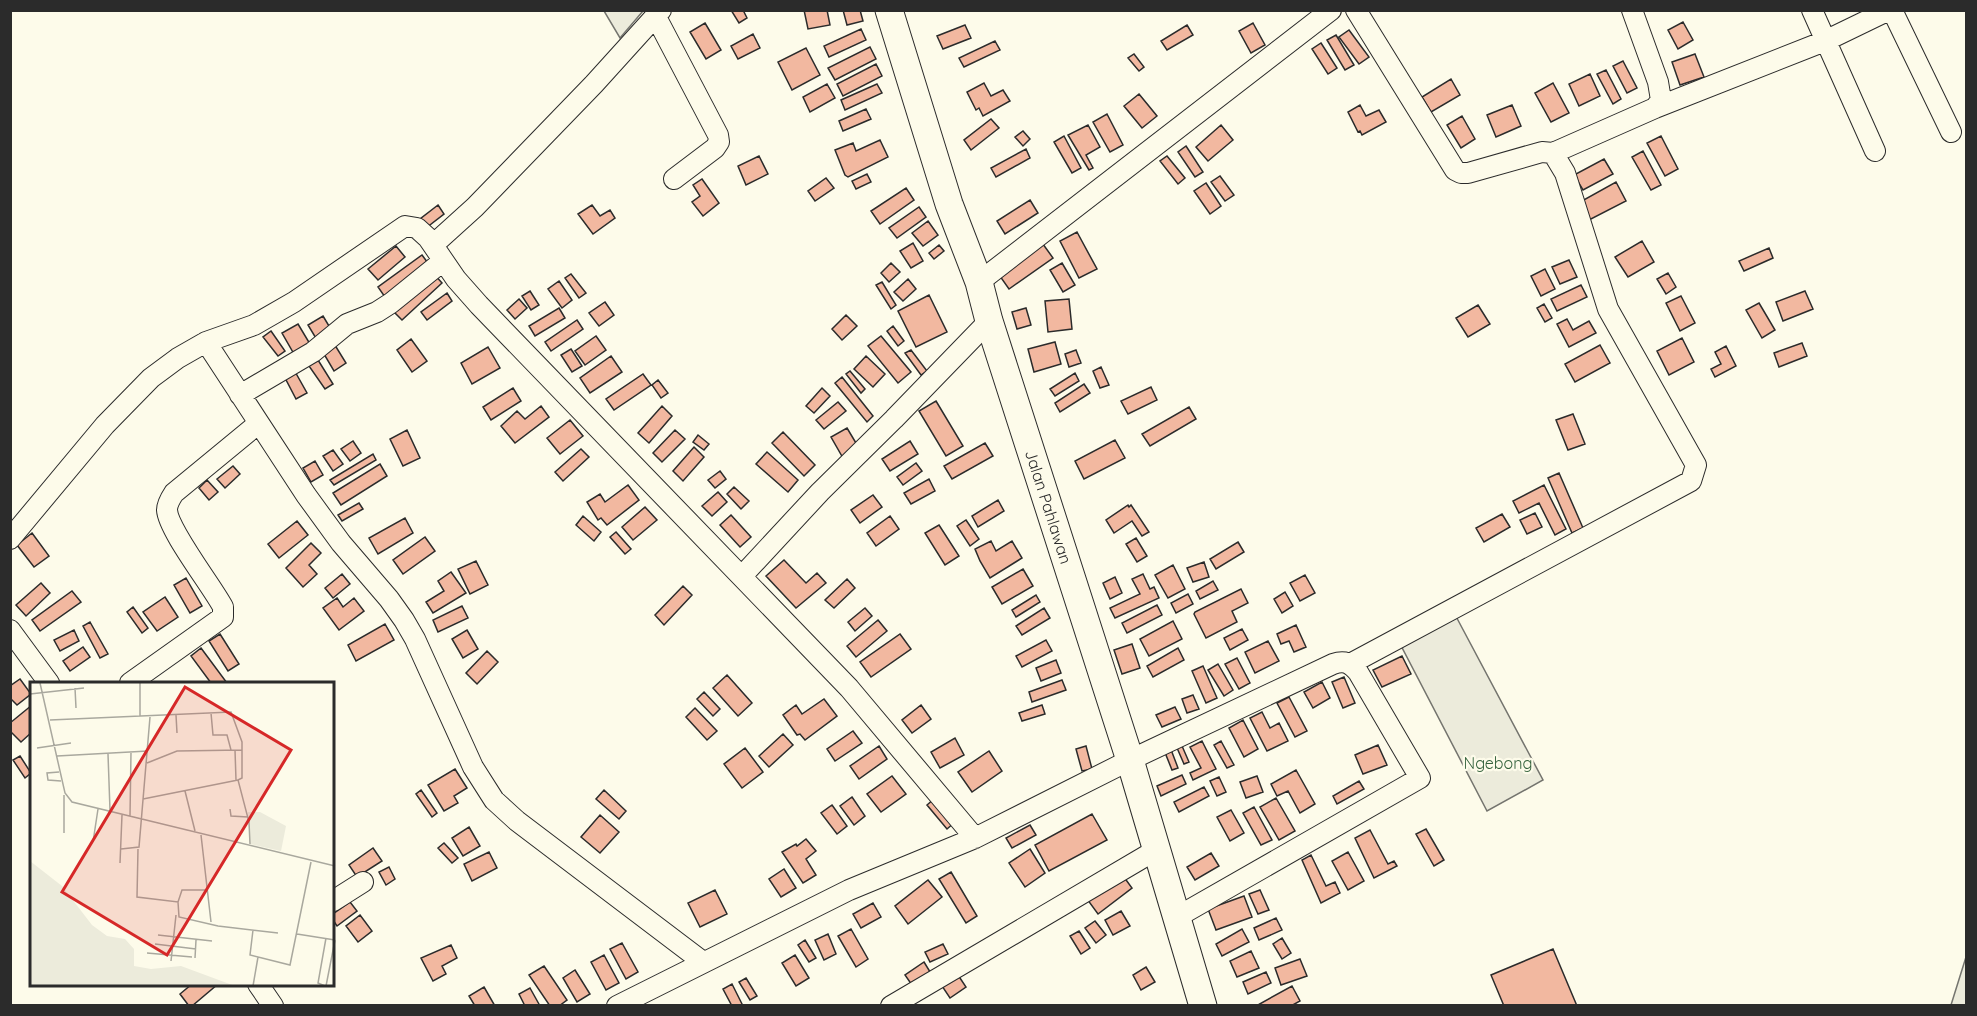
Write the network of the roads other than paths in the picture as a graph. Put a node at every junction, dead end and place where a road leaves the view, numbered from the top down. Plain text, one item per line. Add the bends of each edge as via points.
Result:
1 (889, 10) edge
2 (1331, 10) edge
3 (1356, 10) edge
4 (1632, 10) edge
5 (1812, 10) edge
6 (1890, 10) edge
7 (658, 13) edge
8 (1825, 41) junction
9 (1655, 108) junction
10 (1951, 132) dead end
11 (1875, 151) dead end
12 (1553, 153) junction
13 (674, 179) dead end
14 (438, 253) junction
15 (979, 282) junction
16 (989, 321) junction
17 (206, 342) junction
18 (240, 395) junction
19 (259, 423) junction
20 (10, 539) edge
21 (742, 576) junction
22 (10, 630) edge
23 (1350, 663) junction
24 (48, 682) edge
25 (131, 682) edge
26 (1130, 760) junction
27 (975, 838) junction
28 (1156, 850) junction
29 (363, 882) dead end
30 (334, 900) edge
31 (1177, 916) junction
32 (703, 962) junction
33 (259, 986) edge
34 (273, 1005) edge
35 (617, 1005) edge
36 (891, 1005) edge
37 (1203, 1005) edge

1 - 15 highway, Jalan Pahlawan via 949,204
2 - 15 street
3 - 12 street via 1455,170 1468,173 1542,152
4 - 9 street via 1658,82 1660,100
5 - 8 street
6 - 8 street
6 - 10 street
7 - 13 street via 719,142
7 - 14 street via 475,207
8 - 9 street
8 - 11 street
9 - 12 street
12 - 23 street via 1565,173 1608,309 1696,465 1695,472 1691,481
14 - 17 street via 417,228 405,226 294,302 254,325
14 - 18 street via 391,303 347,324 313,351
14 - 21 street via 479,305
15 - 16 highway, Jalan Pahlawan
16 - 21 street via 819,492
16 - 26 highway, Jalan Pahlawan
17 - 18 street
17 - 20 street via 151,378 128,400
18 - 19 street
19 - 25 street via 174,493 167,511 174,531 225,612 221,619
19 - 32 street via 341,543 404,620 469,759 494,800
21 - 27 street via 849,688
22 - 24 street
23 - 26 street via 1333,664
23 - 31 street via 1420,778
26 - 27 street
26 - 28 highway, Jalan Pahlawan
27 - 32 street via 849,890
28 - 31 highway, Jalan Pahlawan
28 - 36 street
29 - 30 street
31 - 37 highway, Jalan Pahlawan
32 - 35 street
33 - 34 street

